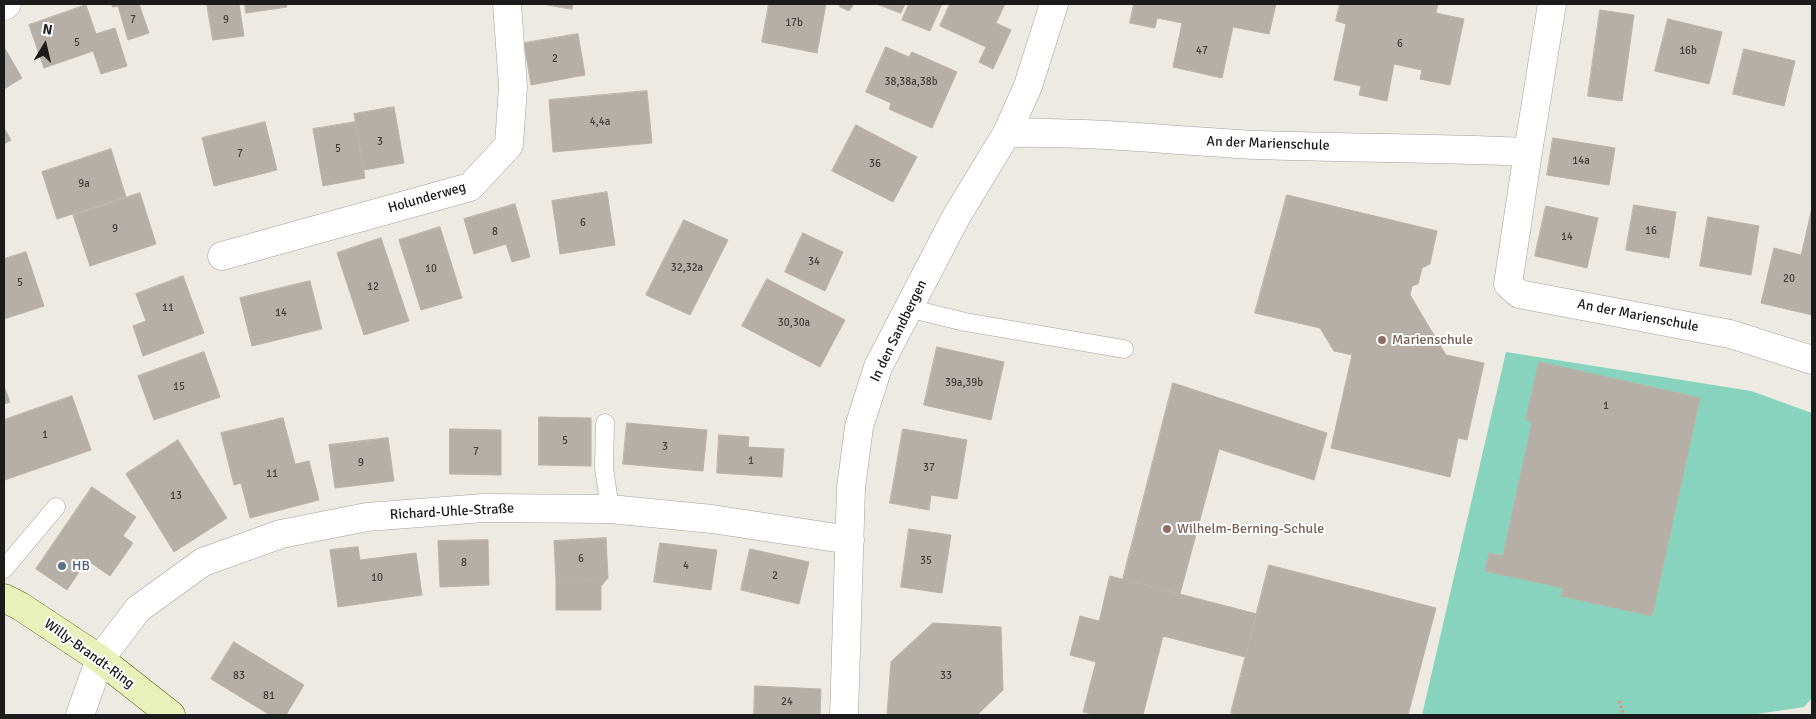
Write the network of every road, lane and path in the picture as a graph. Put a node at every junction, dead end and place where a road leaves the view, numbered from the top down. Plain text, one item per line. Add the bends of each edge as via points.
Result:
1 (7, 4) edge
2 (507, 4) edge
3 (1054, 4) edge
4 (1552, 4) edge
5 (4, 6) edge
6 (1007, 133) junction
7 (1528, 152) junction
8 (222, 256) dead end
9 (908, 308) junction
10 (1124, 349) dead end
11 (1812, 360) edge
12 (605, 423) dead end
13 (56, 507) dead end
14 (610, 509) junction
15 (850, 540) junction
16 (4, 569) edge
17 (4, 598) edge
18 (100, 659) junction
19 (1619, 701) dead end
20 (80, 715) edge
21 (171, 715) edge
22 (844, 715) edge
23 (1624, 715) edge

1 - 5 street
2 - 8 street, Holunderweg via 513,86 509,145 470,187
3 - 6 street, In den Sandbergen via 1028,86
4 - 7 street, An der Marienschule
6 - 7 street, An der Marienschule via 1045,132 1258,145
6 - 9 street, In den Sandbergen via 956,218
7 - 11 street, An der Marienschule via 1508,284 1518,294 1730,334
9 - 10 lane via 965,322
9 - 15 street, In den Sandbergen via 878,367 859,427 851,488
12 - 14 lane via 604,468
13 - 16 lane
14 - 15 street, Richard-Uhle-Straße via 712,519
14 - 18 street, Richard-Uhle-Straße via 484,508 377,516 281,534 202,562 138,609
15 - 22 street, In den Sandbergen
17 - 18 main road, Willy-Brandt-Ring
18 - 20 street, Richard-Uhle-Straße
18 - 21 main road, Willy-Brandt-Ring
19 - 23 path

